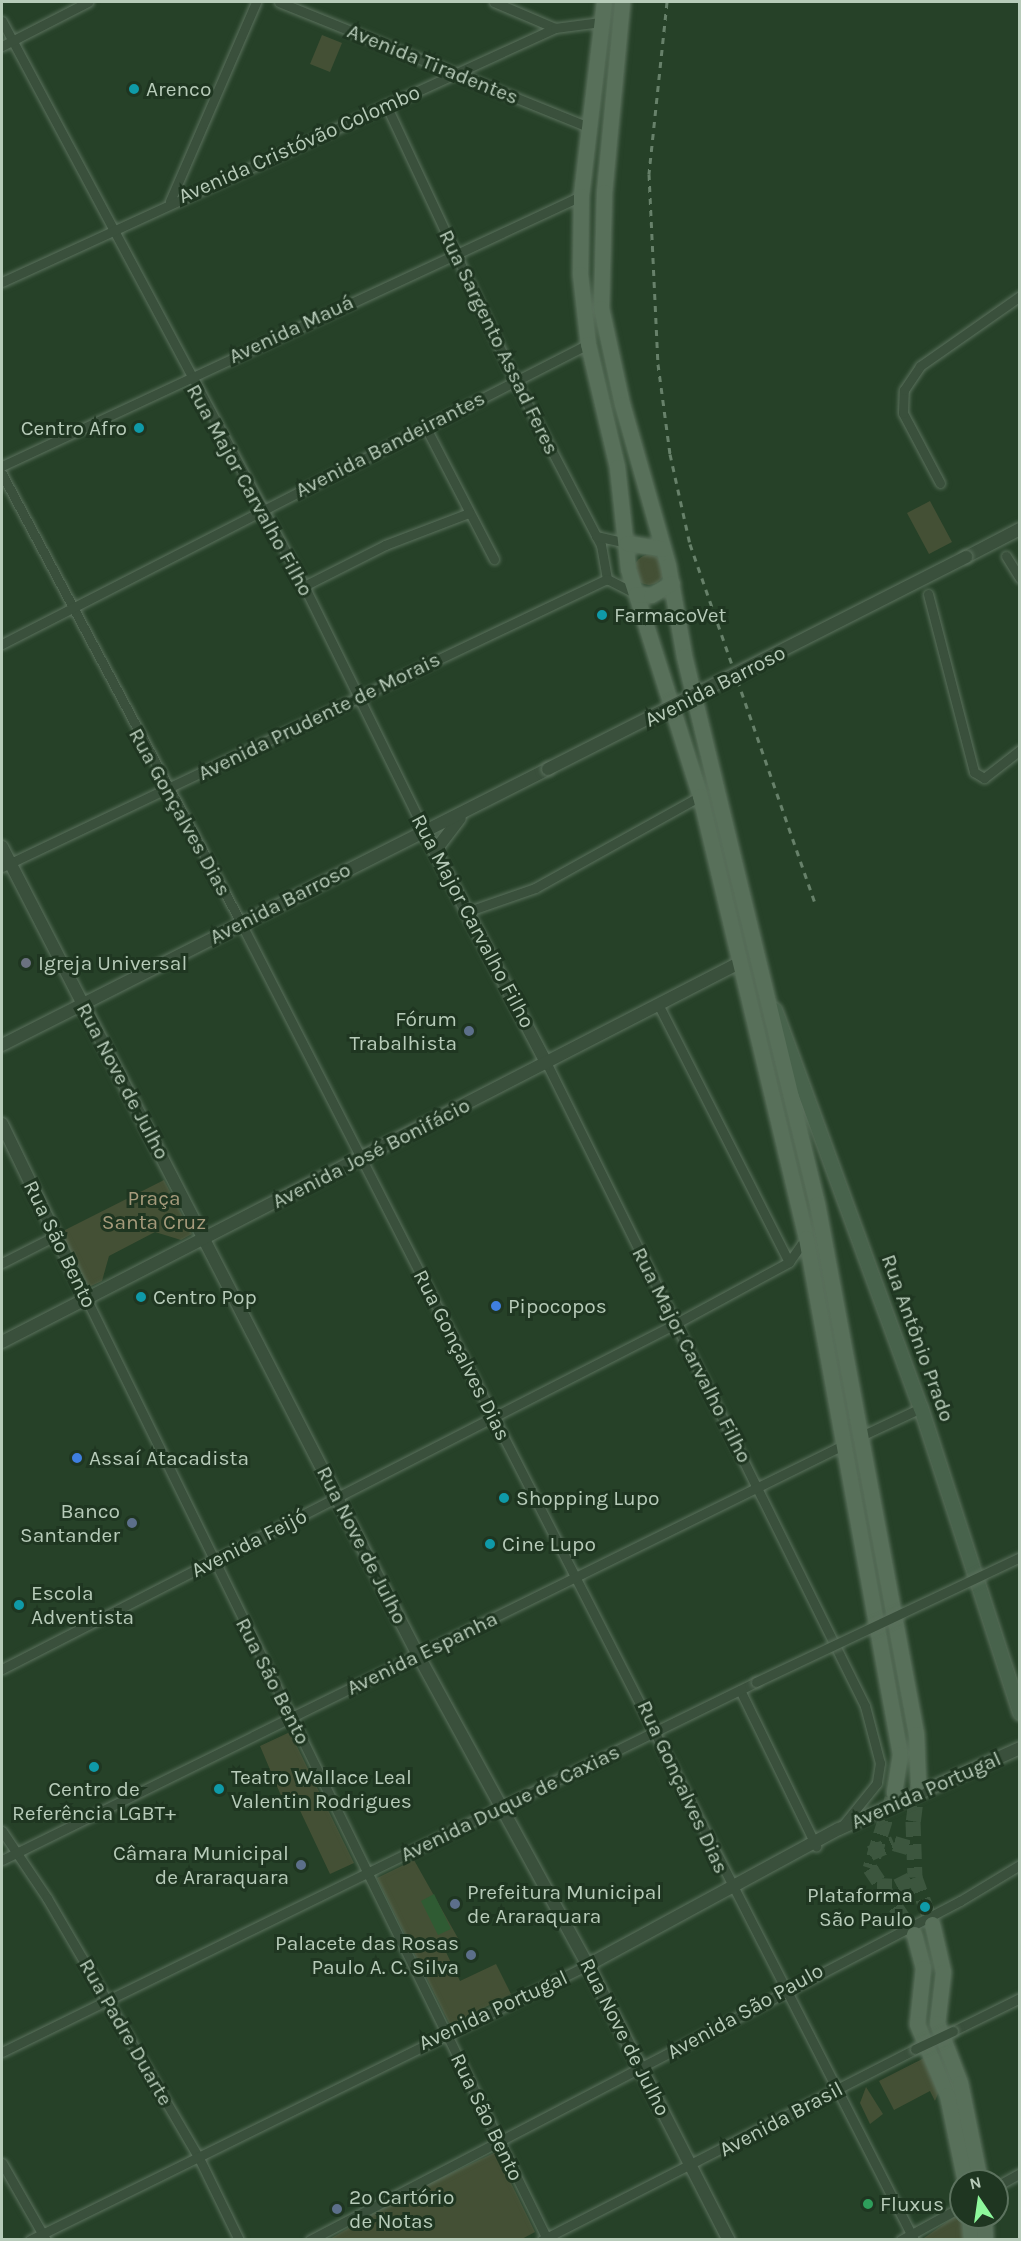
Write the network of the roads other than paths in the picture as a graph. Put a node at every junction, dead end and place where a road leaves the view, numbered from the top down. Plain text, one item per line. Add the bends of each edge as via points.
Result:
1 (88, 2) edge
2 (256, 2) edge
3 (279, 2) edge
4 (494, 2) edge
5 (604, 2) edge
6 (622, 2) edge
7 (2, 21) edge
8 (601, 22) junction
9 (555, 28) junction
10 (12, 41) junction
11 (2, 46) edge
12 (457, 73) junction
13 (386, 105) junction
14 (586, 126) junction
15 (581, 195) junction
16 (170, 201) junction
17 (110, 230) junction
18 (454, 253) junction
19 (2, 282) edge
20 (1020, 296) edge
21 (588, 344) junction
22 (188, 378) junction
23 (515, 380) junction
24 (425, 426) junction
25 (2, 466) edge
26 (2, 474) edge
27 (940, 483) dead end
28 (263, 510) junction
29 (470, 513) junction
30 (1020, 529) edge
31 (596, 536) junction
32 (627, 543) junction
33 (663, 549) junction
34 (1006, 556) dead end
35 (494, 559) dead end
36 (1020, 578) edge
37 (607, 579) junction
38 (672, 583) junction
39 (304, 586) junction
40 (636, 594) junction
41 (928, 594) dead end
42 (72, 608) junction
43 (2, 644) edge
44 (358, 697) junction
45 (1020, 750) edge
46 (165, 790) junction
47 (700, 796) junction
48 (463, 814) junction
49 (424, 830) junction
50 (2, 848) edge
51 (435, 851) junction
52 (6, 865) edge
53 (470, 911) junction
54 (241, 923) junction
55 (739, 963) junction
56 (764, 981) junction
57 (83, 1004) junction
58 (658, 1004) junction
59 (2, 1045) edge
60 (547, 1064) junction
61 (2, 1124) edge
62 (361, 1158) junction
63 (55, 1236) junction
64 (203, 1237) junction
65 (806, 1238) junction
66 (789, 1262) junction
67 (2, 1263) edge
68 (86, 1298) junction
69 (675, 1324) junction
70 (2, 1342) edge
71 (921, 1408) junction
72 (494, 1417) junction
73 (860, 1437) junction
74 (843, 1445) junction
75 (758, 1486) junction
76 (338, 1497) junction
77 (1020, 1557) edge
78 (213, 1561) junction
79 (576, 1576) junction
80 (418, 1655) junction
81 (2, 1670) edge
82 (740, 1690) junction
83 (1020, 1713) edge
84 (291, 1718) junction
85 (658, 1731) junction
86 (1020, 1748) edge
87 (918, 1783) tunnel mouth
88 (894, 1793) tunnel mouth
89 (504, 1808) junction
90 (839, 1829) junction
91 (2, 1831) edge
92 (816, 1846) junction
93 (15, 1854) junction
94 (2, 1860) edge
95 (1020, 1865) edge
96 (367, 1872) junction
97 (731, 1889) junction
98 (932, 1924) tunnel mouth
99 (914, 1934) tunnel mouth
100 (588, 1965) junction
101 (784, 1989) junction
102 (1020, 1998) edge
103 (107, 2001) junction
104 (445, 2032) junction
105 (2, 2052) edge
106 (642, 2068) junction
107 (836, 2088) junction
108 (498, 2140) junction
109 (198, 2156) junction
110 (2, 2163) edge
111 (692, 2166) junction
112 (962, 2169) edge
113 (978, 2169) edge
114 (949, 2214) edge
115 (44, 2236) edge
116 (912, 2237) edge
117 (544, 2238) edge
118 (30, 2240) edge
119 (239, 2240) edge
120 (310, 2240) edge
121 (729, 2240) edge
122 (901, 2240) edge

1 - 10 street
2 - 16 street
3 - 12 street, Avenida Tiradentes
4 - 9 street
5 - 8 main road
6 - 33 main road via 598,273 622,405
7 - 10 street, Rua Major Carvalho Filho
8 - 9 street, Avenida Cristóvão Colombo
8 - 14 main road
9 - 12 street, Avenida Cristóvão Colombo
10 - 11 street
10 - 17 street, Rua Major Carvalho Filho
12 - 13 street, Avenida Cristóvão Colombo
12 - 14 street, Avenida Tiradentes
13 - 16 street, Avenida Cristóvão Colombo
13 - 18 street, Rua Sargento Assad Feres
14 - 15 main road
15 - 18 street, Avenida Mauá
15 - 21 main road via 580,274
16 - 17 street, Avenida Cristóvão Colombo
17 - 19 street, Avenida Cristóvão Colombo
17 - 22 street, Rua Major Carvalho Filho
18 - 22 street, Avenida Mauá
18 - 23 street, Rua Sargento Assad Feres
20 - 27 street via 920,366 904,390 903,413
21 - 23 street, Avenida Bandeirantes
21 - 32 main road via 617,466
22 - 25 street, Avenida Mauá
22 - 28 street, Rua Major Carvalho Filho
23 - 24 street, Avenida Bandeirantes
23 - 31 street, Rua Sargento Assad Feres
24 - 28 street, Avenida Bandeirantes
24 - 29 street
26 - 42 street, Rua Gonçalves Dias
28 - 39 street, Rua Major Carvalho Filho
28 - 42 street, Avenida Bandeirantes
29 - 35 street
29 - 39 street via 385,545
30 - 48 street, Avenida Barroso, bridge
31 - 32 street
31 - 37 street, Rua Sargento Assad Feres via 608,563
32 - 33 main road
32 - 40 main road
33 - 38 main road
34 - 36 street
37 - 40 street
37 - 44 street, Avenida Prudente de Morais
38 - 40 main road via 651,595
38 - 56 main road
39 - 44 street, Rua Major Carvalho Filho
40 - 47 main road
41 - 45 street via 974,772 984,778
42 - 43 street, Avenida Bandeirantes
42 - 46 street, Rua Gonçalves Dias
44 - 46 street, Avenida Prudente de Morais
44 - 49 street, Rua Major Carvalho Filho
46 - 52 street, Avenida Prudente de Morais
46 - 54 street, Rua Gonçalves Dias
47 - 53 street via 535,888
47 - 55 main road
48 - 49 street, Avenida Barroso
48 - 51 street, Avenida Barroso
49 - 51 street, Rua Major Carvalho Filho
49 - 54 street, Avenida Barroso
50 - 52 street, Rua Nove de Julho
51 - 53 street, Rua Major Carvalho Filho
52 - 57 street, Rua Nove de Julho
53 - 60 street, Rua Major Carvalho Filho
54 - 57 street, Avenida Barroso
54 - 62 street, Rua Gonçalves Dias
55 - 58 street, Avenida José Bonifácio
55 - 65 main road
56 - 71 main road, Rua Antônio Prado
56 - 73 main road via 817,1204
57 - 59 street, Avenida Barroso
57 - 64 street, Rua Nove de Julho
58 - 60 street, Avenida José Bonifácio
58 - 66 street
60 - 62 street, Avenida José Bonifácio
60 - 69 street, Rua Major Carvalho Filho
61 - 63 street, Rua São Bento
62 - 64 street, Avenida José Bonifácio
62 - 72 street, Rua Gonçalves Dias
63 - 67 street
63 - 68 street, Rua São Bento
64 - 68 street, Avenida José Bonifácio
64 - 76 street, Rua Nove de Julho
65 - 66 street, Avenida Feijó
65 - 74 main road
66 - 69 street, Avenida Feijó
68 - 70 street, Avenida José Bonifácio
68 - 78 street, Rua São Bento
69 - 72 street, Avenida Feijó
69 - 75 street, Rua Major Carvalho Filho
71 - 73 street
71 - 83 main road, Rua Antônio Prado
72 - 76 street, Avenida Feijó
72 - 79 street, Rua Gonçalves Dias
73 - 87 main road via 916,1734
74 - 75 street, Avenida Espanha
74 - 88 main road via 900,1754
75 - 79 street, Avenida Espanha
75 - 90 street, Rua Major Carvalho Filho via 848,1667 874,1736 880,1763 877,1783
76 - 78 street, Avenida Feijó
76 - 80 street, Rua Nove de Julho
77 - 82 street, Avenida Duque de Caxias, bridge
78 - 81 street, Avenida Feijó
78 - 84 street, Rua São Bento
79 - 80 street, Avenida Espanha
79 - 85 street, Rua Gonçalves Dias
80 - 84 street, Avenida Espanha
80 - 89 street, Rua Nove de Julho
82 - 85 street, Avenida Duque de Caxias
82 - 92 street
84 - 93 street, Avenida Espanha
84 - 96 street, Rua São Bento
85 - 89 street, Avenida Duque de Caxias
85 - 97 street, Rua Gonçalves Dias
86 - 90 street, Avenida Portugal
89 - 96 street, Avenida Duque de Caxias
89 - 100 street, Rua Nove de Julho
90 - 92 street, Avenida Portugal
91 - 93 street, Rua Padre Duarte
92 - 97 street, Avenida Portugal
93 - 94 street, Avenida Espanha
93 - 103 street, Rua Padre Duarte
95 - 101 street, Avenida São Paulo via 888,1939
96 - 103 street, Avenida Duque de Caxias
96 - 104 street, Rua São Bento
97 - 100 street, Avenida Portugal
97 - 101 street, Rua Gonçalves Dias
98 - 113 main road via 943,1972 937,2023 960,2083
99 - 112 main road via 923,1968 917,2024 947,2095
100 - 104 street, Avenida Portugal
100 - 106 street, Rua Nove de Julho
101 - 106 street, Avenida São Paulo
101 - 107 street, Rua Gonçalves Dias
102 - 107 street, Avenida Brasil, bridge
103 - 105 street, Avenida Duque de Caxias
103 - 109 street, Rua Padre Duarte
104 - 108 street, Rua São Bento
104 - 109 street, Avenida Portugal
106 - 108 street, Avenida São Paulo
106 - 111 street, Rua Nove de Julho
107 - 111 street, Avenida Brasil
107 - 116 street, Rua Gonçalves Dias
108 - 117 street, Rua São Bento
108 - 120 street, Avenida São Paulo
109 - 115 street, Avenida Portugal
109 - 119 street, Rua Padre Duarte
110 - 115 street
111 - 117 street, Avenida Brasil
111 - 121 street, Rua Nove de Julho
114 - 116 street
115 - 118 street, Avenida Portugal
116 - 122 street

